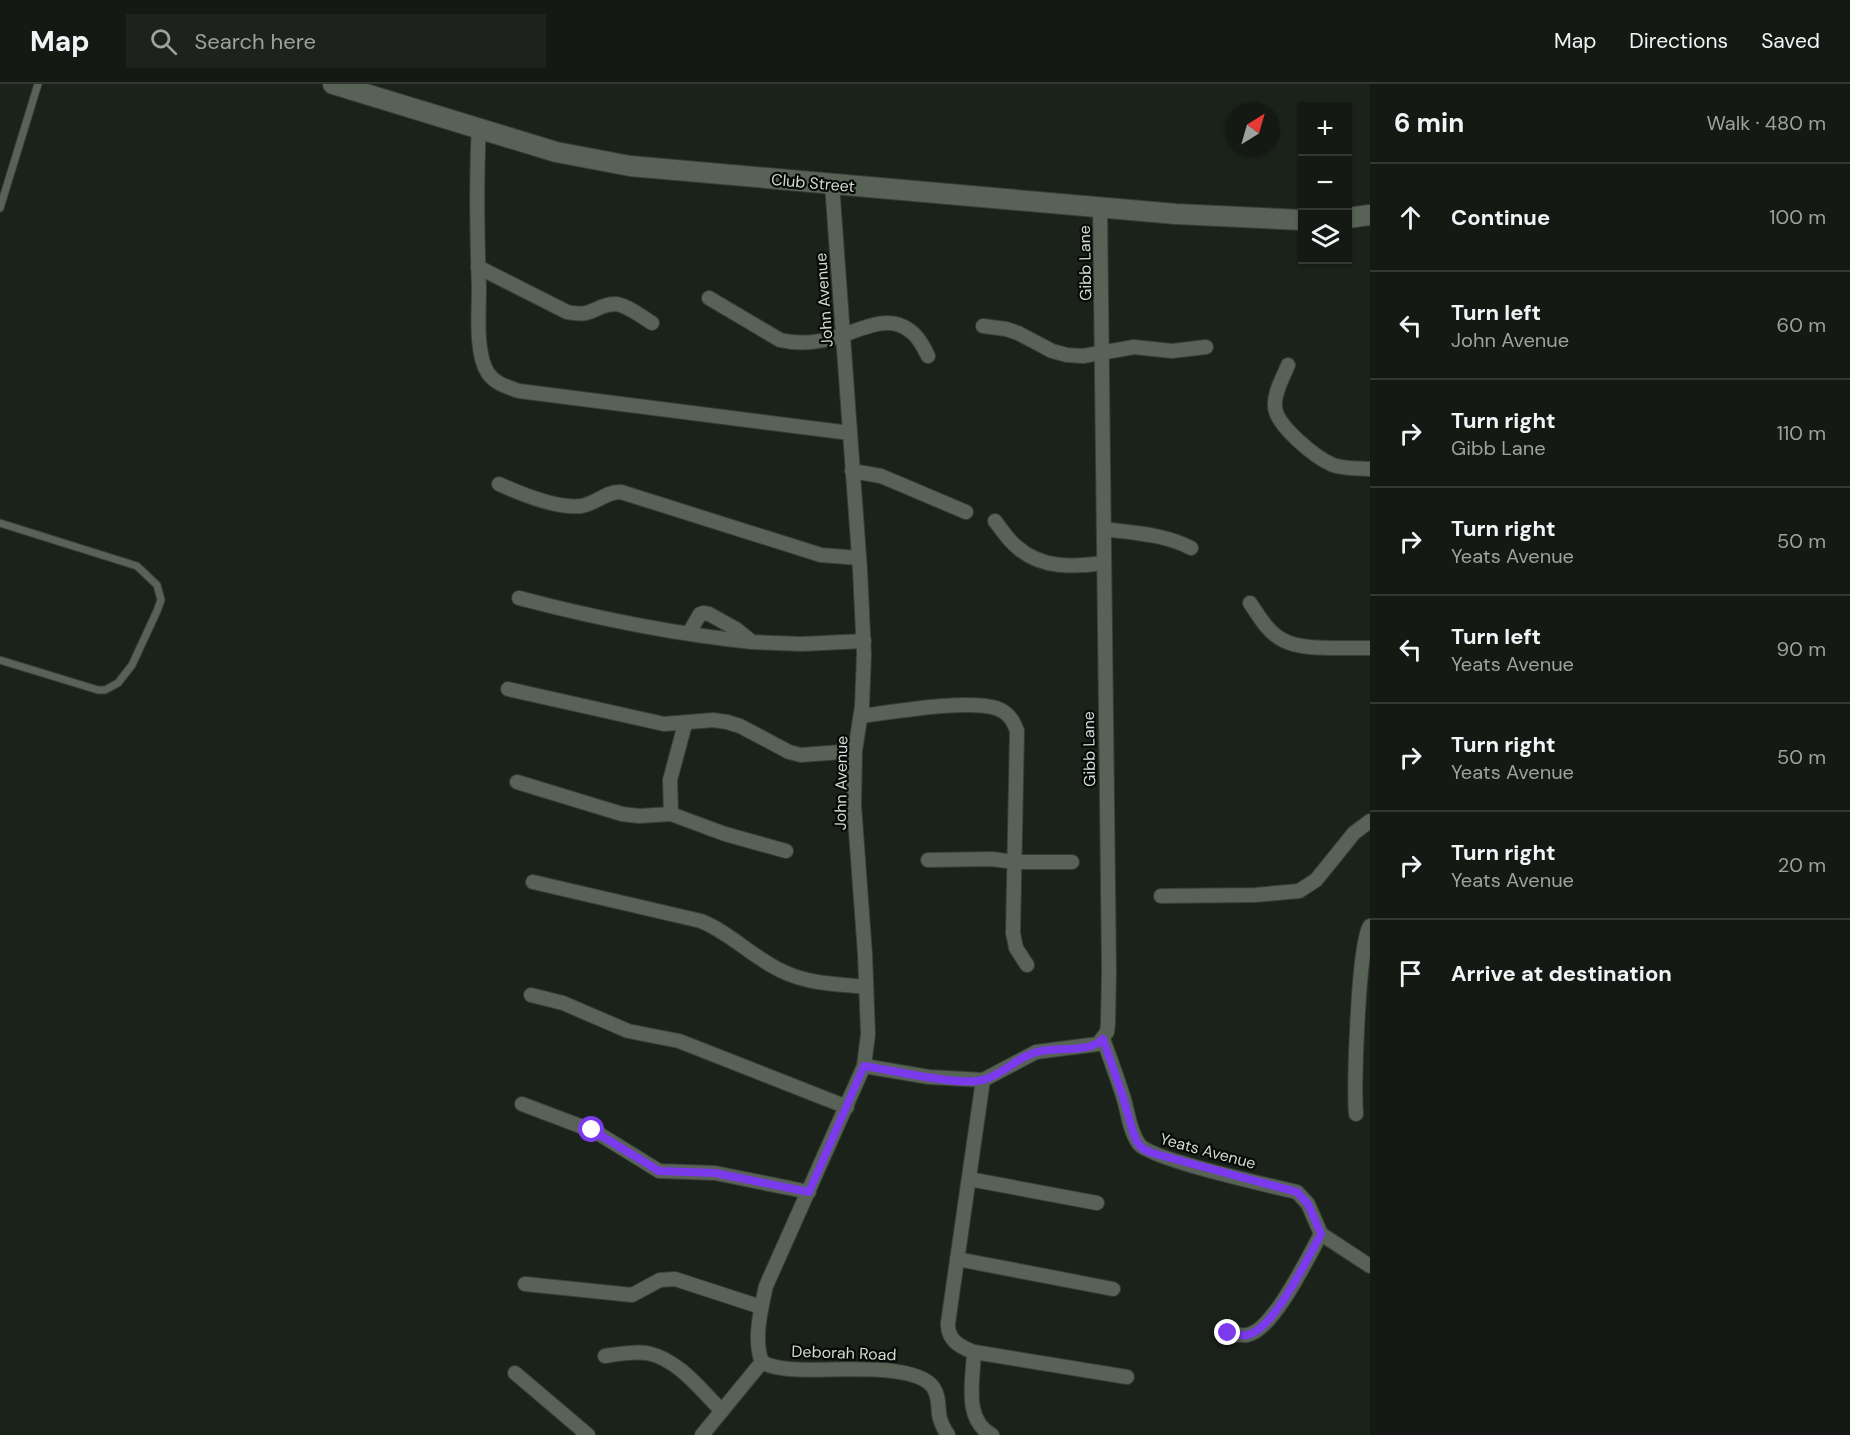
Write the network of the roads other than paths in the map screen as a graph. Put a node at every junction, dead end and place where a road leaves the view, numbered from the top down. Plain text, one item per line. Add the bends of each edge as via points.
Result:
1 (38, 84) edge
2 (333, 84) edge
3 (479, 128) junction
4 (832, 184) junction
5 (1100, 207) junction
6 (0, 208) edge
7 (1370, 215) edge
8 (1352, 217) edge
9 (1298, 220) edge
10 (478, 267) junction
11 (709, 298) dead end
12 (652, 323) dead end
13 (983, 326) dead end
14 (843, 335) junction
15 (1206, 347) dead end
16 (1103, 354) junction
17 (928, 356) dead end
18 (1288, 365) dead end
19 (850, 433) junction
20 (1370, 469) edge
21 (852, 471) junction
22 (499, 484) dead end
23 (966, 512) dead end
24 (995, 521) dead end
25 (0, 523) edge
26 (1104, 529) junction
27 (1191, 548) dead end
28 (859, 558) junction
29 (1104, 563) junction
30 (519, 598) dead end
31 (1250, 603) dead end
32 (689, 633) junction
33 (864, 641) junction
34 (752, 642) junction
35 (1370, 648) edge
36 (0, 660) edge
37 (508, 689) dead end
38 (861, 716) junction
39 (685, 724) junction
40 (855, 751) junction
41 (517, 782) dead end
42 (671, 814) junction
43 (1370, 821) edge
44 (786, 851) dead end
45 (928, 860) dead end
46 (1014, 862) junction
47 (1072, 862) dead end
48 (533, 882) dead end
49 (1161, 896) dead end
50 (1370, 926) edge
51 (1027, 965) dead end
52 (866, 987) junction
53 (531, 994) dead end
54 (1103, 1039) junction
55 (864, 1066) junction
56 (983, 1080) junction
57 (522, 1104) dead end
58 (847, 1107) junction
59 (1356, 1114) dead end
60 (969, 1179) junction
61 (809, 1192) junction
62 (1097, 1203) dead end
63 (1321, 1234) junction
64 (957, 1260) junction
65 (1370, 1266) edge
66 (525, 1284) dead end
67 (1113, 1289) dead end
68 (761, 1307) junction
69 (1228, 1333) dead end
70 (974, 1352) junction
71 (605, 1356) dead end
72 (762, 1362) junction
73 (515, 1374) dead end
74 (1127, 1377) dead end
75 (722, 1411) junction
76 (588, 1435) edge
77 (704, 1435) edge
78 (948, 1435) edge
79 (992, 1435) edge

1 - 6 lane
2 - 3 main road, Club Street
3 - 4 main road, Club Street via 593,160
3 - 10 street
4 - 5 main road, Club Street
4 - 14 street, John Avenue
5 - 9 main road, Club Street
5 - 16 street, Gibb Lane
7 - 8 main road
10 - 12 street via 567,312 587,314 615,304
10 - 19 street via 482,358 489,375 502,385 555,396
11 - 14 street via 790,343 812,343
13 - 16 street via 1012,331 1067,355
14 - 17 street via 877,324 899,325 916,336
14 - 19 street, John Avenue
15 - 16 street via 1172,351 1134,347
16 - 26 street, Gibb Lane
18 - 20 street via 1274,403 1279,420 1323,460 1341,467
19 - 21 street, John Avenue
21 - 23 street via 881,476
21 - 28 street, John Avenue
22 - 28 street via 531,498 580,506 621,492 821,555
24 - 29 street via 1016,547 1041,561 1065,566
25 - 36 lane via 136,566 157,585 160,600 132,665 118,683 105,690
26 - 27 street via 1166,537
26 - 29 street, Gibb Lane
28 - 33 street, John Avenue
29 - 54 street, Gibb Lane via 1109,993 1108,1024
30 - 32 street
31 - 35 street via 1271,632 1290,644
32 - 34 street
32 - 34 street via 703,613 736,629
33 - 34 street
33 - 38 street, John Avenue
37 - 39 street via 664,724
38 - 40 street, John Avenue
38 - 46 street via 955,706 1005,712 1017,731
39 - 40 street via 728,722 801,755
39 - 42 street via 670,780
40 - 52 street, John Avenue via 854,805
41 - 42 street via 622,814
42 - 44 street
43 - 49 street via 1354,832 1316,880 1299,891
45 - 46 street
46 - 47 street
46 - 51 street via 1013,933 1016,948
48 - 52 street via 701,921 784,973 809,981
50 - 59 street via 1364,938 1361,969 1354,1080
52 - 55 street, John Avenue via 868,1034
53 - 58 street via 628,1031 680,1041
54 - 56 street via 1092,1046 1036,1052
54 - 63 street, Yeats Avenue via 1133,1132 1143,1149 1297,1192 1308,1204
55 - 56 street via 929,1077
55 - 58 street, John Avenue
56 - 60 street
57 - 61 street via 596,1132 659,1171 715,1173
58 - 61 street, John Avenue
60 - 62 street
60 - 64 street
61 - 68 street, John Avenue via 771,1273
63 - 65 street
63 - 69 street via 1262,1328 1247,1335
64 - 67 street
64 - 70 street via 947,1330 953,1340
66 - 68 street via 632,1294 660,1280 675,1279
68 - 72 street, John Avenue
70 - 74 street
70 - 79 street via 974,1414 981,1429
71 - 75 street via 642,1353 667,1361
72 - 75 street
72 - 78 street, Deborah Road via 802,1370 903,1371 924,1379 938,1396 939,1416
73 - 76 street
75 - 77 street

